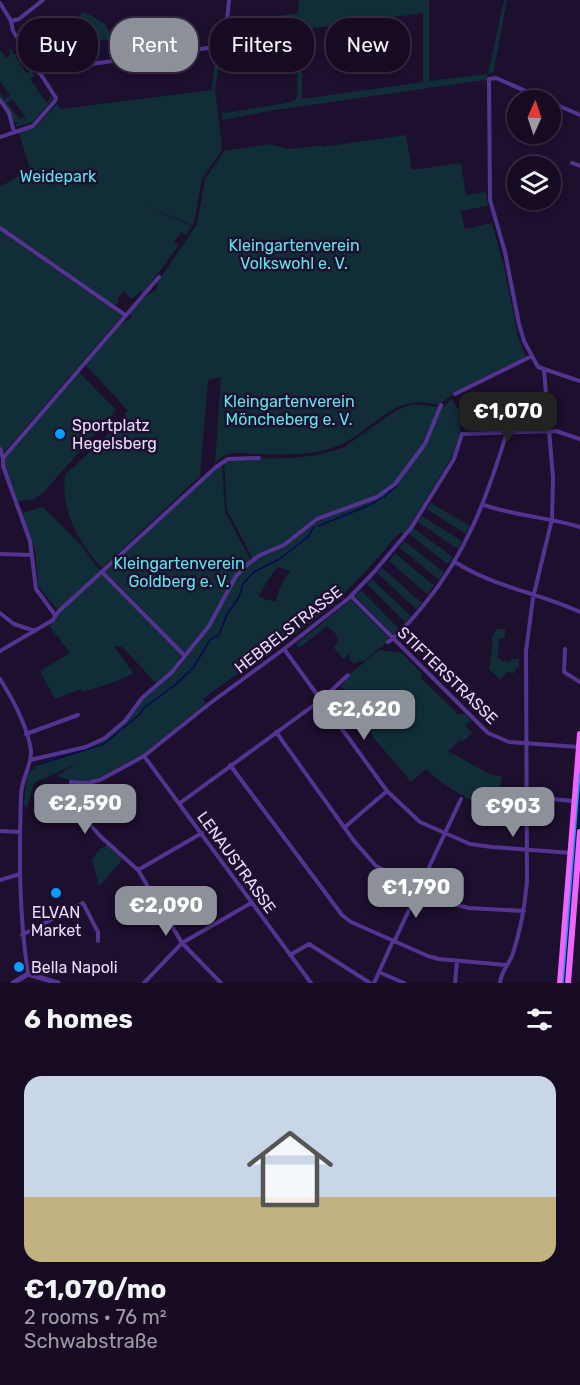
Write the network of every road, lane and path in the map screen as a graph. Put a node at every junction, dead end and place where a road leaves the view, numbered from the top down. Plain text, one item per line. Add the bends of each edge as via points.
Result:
1 (43, 0) edge
2 (229, 0) edge
3 (0, 3) edge
4 (11, 21) junction
5 (39, 73) junction
6 (523, 90) edge
7 (0, 100) edge
8 (561, 107) edge
9 (580, 115) edge
10 (14, 132) junction
11 (0, 137) edge
12 (573, 163) dead end
13 (580, 166) edge
14 (0, 228) edge
15 (159, 277) dead end
16 (125, 315) junction
17 (532, 356) junction
18 (544, 370) junction
19 (580, 381) edge
20 (455, 394) dead end
21 (441, 405) dead end
22 (507, 432) junction
23 (550, 432) junction
24 (580, 439) edge
25 (0, 449) edge
26 (3, 456) junction
27 (259, 458) dead end
28 (484, 505) junction
29 (552, 519) junction
30 (580, 527) edge
31 (0, 554) edge
32 (32, 555) junction
33 (455, 562) junction
34 (102, 572) junction
35 (533, 595) junction
36 (351, 596) junction
37 (580, 612) edge
38 (0, 613) edge
39 (55, 615) junction
40 (36, 632) junction
41 (393, 639) junction
42 (388, 642) dead end
43 (284, 649) junction
44 (565, 649) dead end
45 (0, 651) edge
46 (184, 655) junction
47 (348, 675) dead end
48 (0, 679) edge
49 (580, 682) edge
50 (321, 700) junction
51 (78, 715) dead end
52 (276, 732) junction
53 (26, 734) junction
54 (580, 734) edge
55 (526, 743) junction
56 (579, 747) edge
57 (144, 756) junction
58 (30, 760) junction
59 (230, 765) junction
60 (387, 791) junction
61 (527, 797) junction
62 (460, 799) dead end
63 (574, 801) junction
64 (180, 803) junction
65 (345, 826) junction
66 (0, 831) edge
67 (20, 832) junction
68 (580, 832) edge
69 (201, 833) junction
70 (444, 833) junction
71 (528, 850) junction
72 (576, 853) edge
73 (138, 870) junction
74 (20, 874) junction
75 (0, 880) edge
76 (419, 888) junction
77 (252, 903) junction
78 (524, 911) junction
79 (22, 935) junction
80 (98, 941) dead end
81 (393, 941) junction
82 (183, 943) junction
83 (290, 956) junction
84 (457, 961) junction
85 (507, 965) junction
86 (379, 972) junction
87 (28, 974) junction
88 (13, 983) edge
89 (58, 983) edge
90 (144, 983) edge
91 (221, 983) edge
92 (310, 983) edge
93 (370, 983) edge
94 (374, 983) edge
95 (404, 983) edge
96 (455, 983) edge
97 (500, 983) edge
98 (560, 983) edge
99 (568, 983) edge

1 - 4 street
2 - 5 street via 223,46
3 - 4 street
4 - 5 street via 13,32
5 - 10 street via 56,99 37,122
6 - 17 street via 496,78 489,79 490,200 519,324
7 - 10 street via 9,113
8 - 9 street
10 - 11 street
12 - 13 street
14 - 16 street
15 - 16 street
16 - 26 street
17 - 18 street
17 - 20 street
18 - 19 street
18 - 23 street
21 - 46 street via 425,444 395,484 377,497 317,519 284,545 248,564 236,576 209,626
22 - 23 street
22 - 28 street
22 - 36 street, HEBBELSTRASSE via 462,434 454,459 411,528
23 - 24 street
23 - 29 street
25 - 26 street
26 - 32 street
27 - 34 street via 228,459 216,466
28 - 29 street
28 - 33 street
29 - 30 street
29 - 35 street
31 - 32 street
32 - 39 street via 36,589
33 - 35 street via 495,583
33 - 41 street via 430,598
34 - 39 street
34 - 46 street
35 - 37 street via 556,600
35 - 55 street via 526,659
36 - 41 street, STIFTERSTRASSE
36 - 43 street, HEBBELSTRASSE
38 - 40 street via 14,624
39 - 40 street
40 - 45 street
41 - 42 street
41 - 55 street, STIFTERSTRASSE via 488,732 510,742
43 - 50 street
43 - 57 street, HEBBELSTRASSE
44 - 49 street via 564,672
46 - 58 street via 172,672 105,738 86,747
47 - 50 street
48 - 53 street via 19,711
50 - 52 street
50 - 60 street
51 - 53 street
52 - 59 street
52 - 65 street
53 - 58 street
54 - 56 main road
55 - 56 street, STIFTERSTRASSE
55 - 61 street
56 - 63 main road
57 - 64 street, LENAUSTRASSE
57 - 73 street, HEBBELSTRASSE via 100,780 71,782 74,798 88,822
58 - 67 street via 21,785
59 - 64 street
59 - 81 street via 342,915
60 - 65 street
60 - 70 street via 415,818
61 - 63 street
61 - 71 street
62 - 70 street
63 - 72 main road
64 - 69 street, LENAUSTRASSE
65 - 76 street via 376,866
66 - 67 street
67 - 74 street
68 - 72 main road
69 - 73 street
69 - 77 street, LENAUSTRASSE
70 - 71 street via 470,844
70 - 76 street
71 - 72 street
71 - 78 street
72 - 98 main road
72 - 99 main road
73 - 82 street
74 - 75 street
74 - 79 street
76 - 78 street via 470,908
76 - 81 street
77 - 82 street
77 - 83 street, LENAUSTRASSE
78 - 85 street
79 - 80 street via 83,903 98,932
79 - 87 street
81 - 84 street via 428,956
81 - 86 street
82 - 90 street
82 - 91 street
83 - 92 street, LENAUSTRASSE
83 - 93 street via 309,944
84 - 85 street
84 - 96 street
85 - 97 street
86 - 94 street
86 - 95 street
87 - 88 street
87 - 89 street

